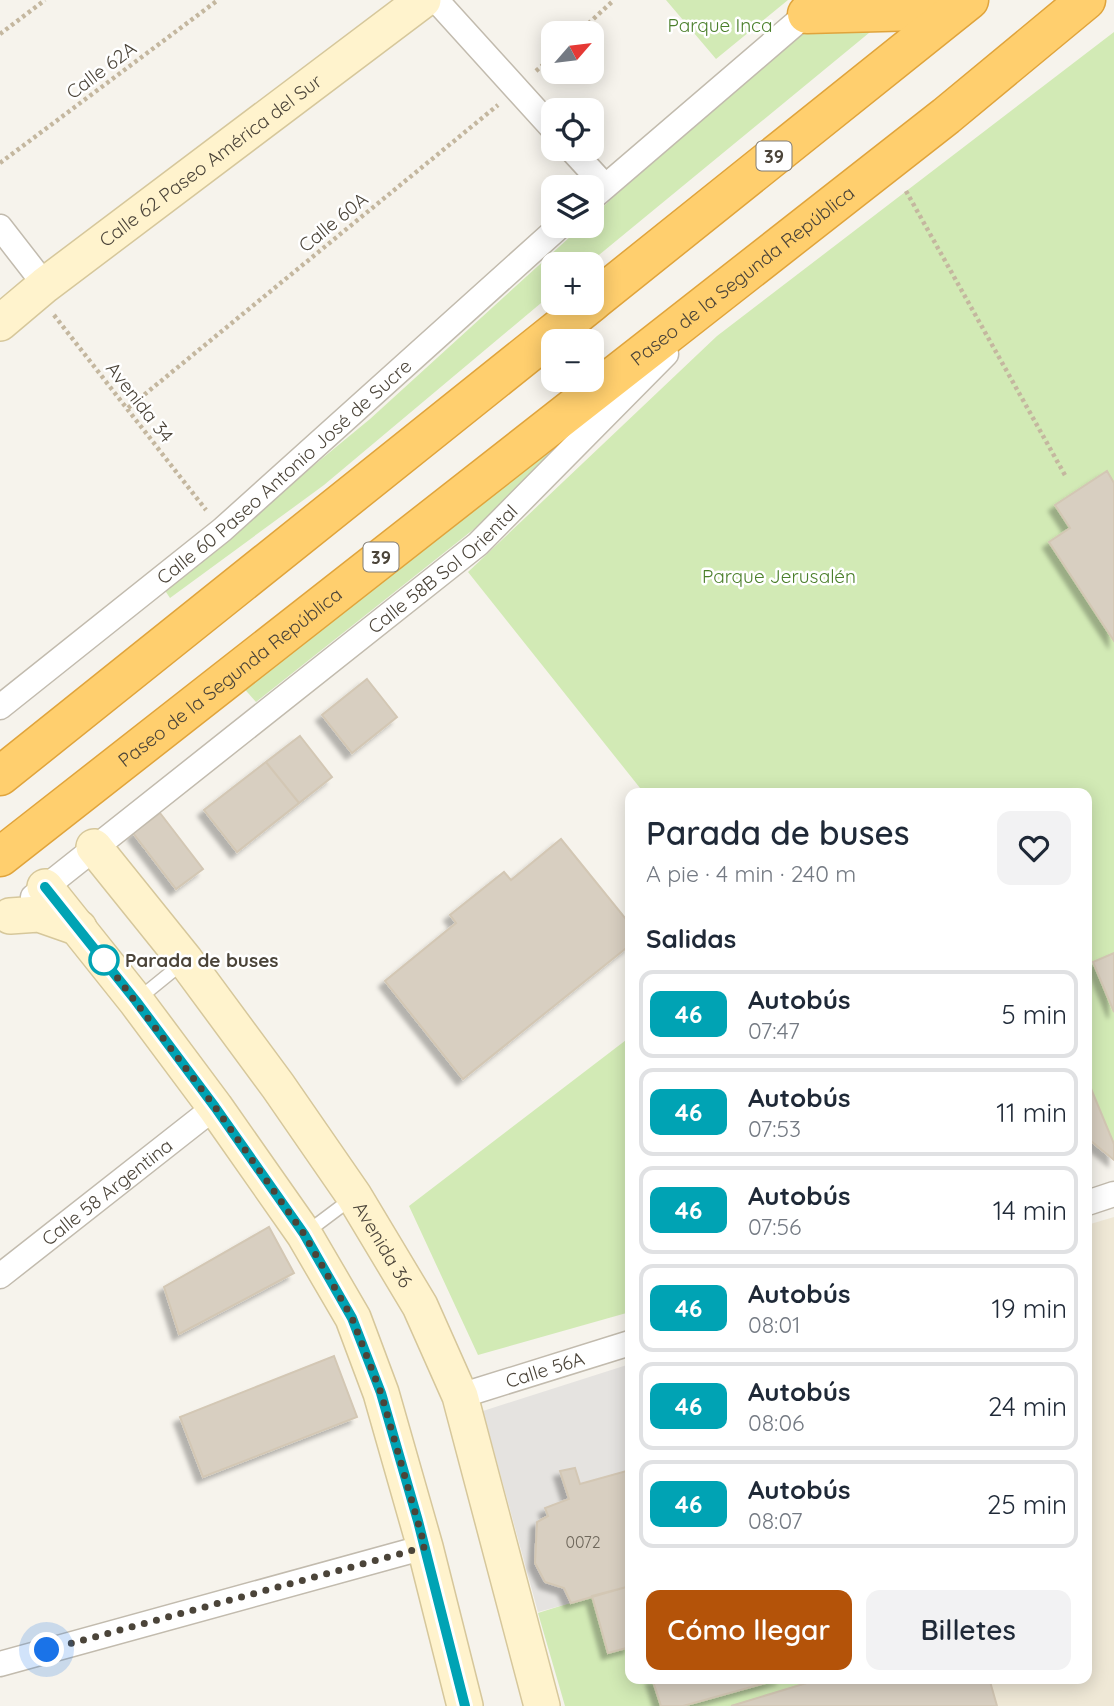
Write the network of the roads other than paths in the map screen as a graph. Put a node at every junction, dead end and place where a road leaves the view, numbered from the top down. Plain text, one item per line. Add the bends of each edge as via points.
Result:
1 (423, 0) edge
2 (436, 0) edge
3 (1086, 0) edge
4 (1112, 0) edge
5 (963, 5) edge
6 (814, 7) edge
7 (541, 116) edge
8 (946, 116) junction
9 (604, 187) edge
10 (0, 227) edge
11 (547, 238) edge
12 (761, 258) junction
13 (40, 289) junction
14 (604, 292) edge
15 (575, 315) edge
16 (0, 323) edge
17 (0, 707) edge
18 (0, 776) edge
19 (94, 847) junction
20 (0, 857) edge
21 (45, 887) junction
22 (5, 920) edge
23 (79, 928) junction
24 (185, 960) junction
25 (136, 1001) junction
26 (215, 1107) junction
27 (1114, 1194) edge
28 (354, 1196) junction
29 (1092, 1201) edge
30 (304, 1234) junction
31 (0, 1276) edge
32 (625, 1345) edge
33 (460, 1396) junction
34 (425, 1547) junction
35 (0, 1664) edge
36 (465, 1706) edge
37 (542, 1706) edge

1 - 13 street, Calle 62 Paseo América del Sur
2 - 7 street
3 - 8 highway, Paseo de la Segunda República / 39
4 - 8 highway
5 - 6 highway, 39
5 - 14 highway, 39
6 - 9 street
8 - 12 highway, Paseo de la Segunda República / 39
10 - 13 street
11 - 17 street, Calle 60 Paseo Antonio José de Sucre via 222,530
12 - 19 street, Calle 58B Sol Oriental via 478,544
12 - 20 highway, Paseo de la Segunda República / 39
13 - 16 street, Calle 62 Paseo América del Sur
15 - 18 highway, 39
19 - 21 street
19 - 24 street, Avenida 36
21 - 22 street
21 - 23 street
22 - 23 street via 39,914
23 - 25 street
24 - 25 lane
24 - 28 street, Avenida 36
25 - 26 street
26 - 30 street
26 - 31 street, Calle 58 Argentina
27 - 29 street
28 - 30 lane
28 - 33 street, Avenida 36 via 420,1306
30 - 34 street via 352,1318 381,1393
32 - 33 street, Calle 56A
33 - 37 street, Avenida 36
34 - 35 street
34 - 36 street

